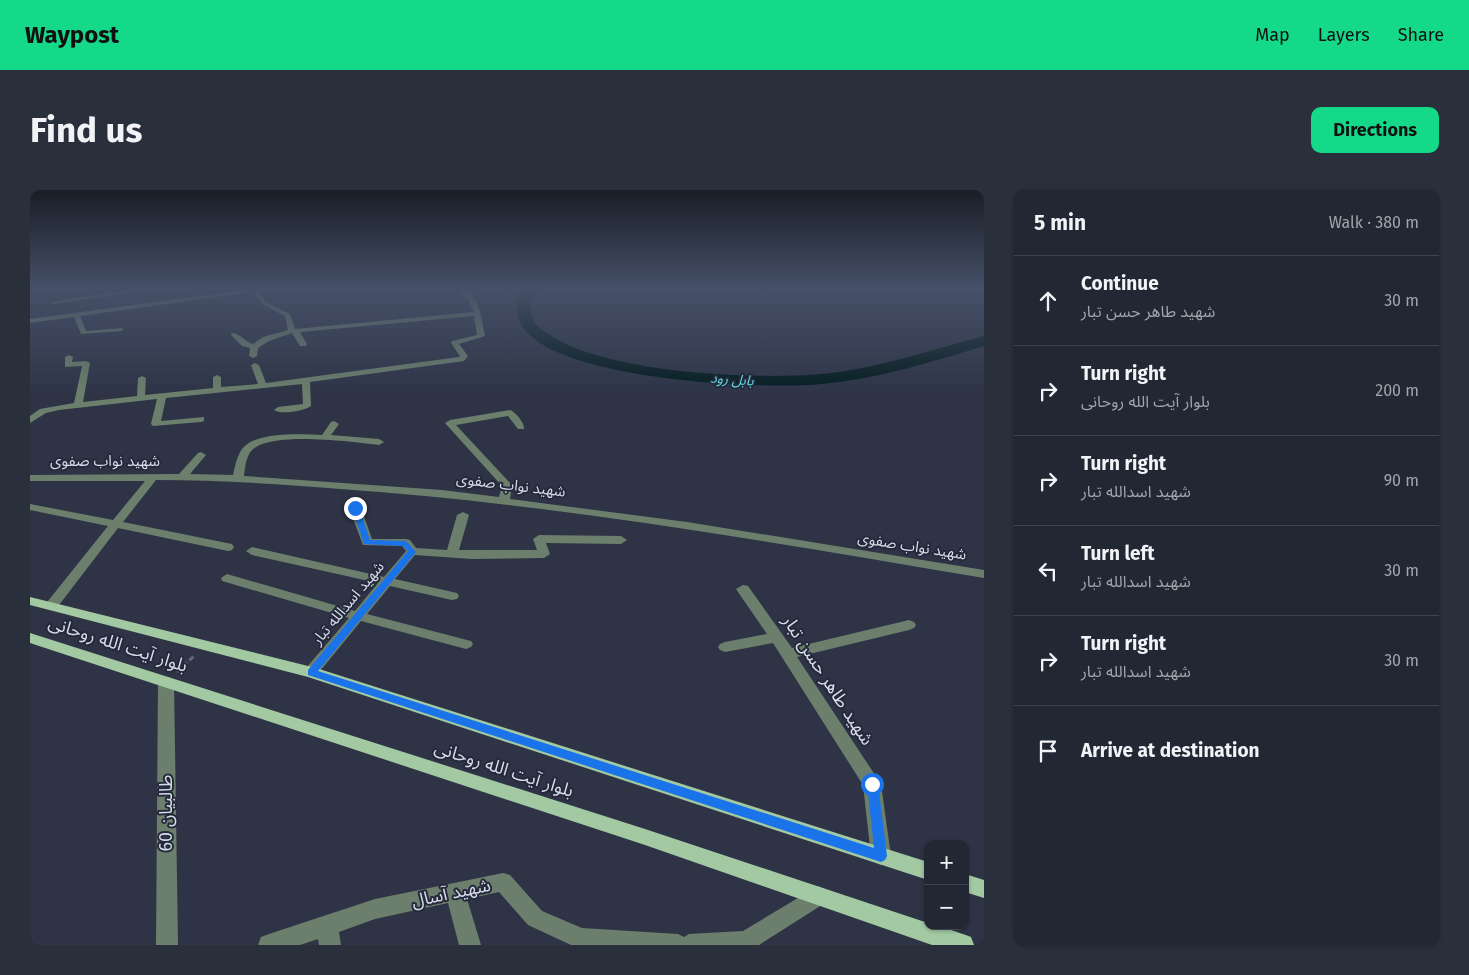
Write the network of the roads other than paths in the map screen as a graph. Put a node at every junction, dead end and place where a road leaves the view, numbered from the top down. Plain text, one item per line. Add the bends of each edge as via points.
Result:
1 (80, 324) edge
2 (290, 324) edge
3 (366, 324) edge
4 (479, 324) edge
5 (122, 328) dead end
6 (292, 331) junction
7 (232, 334) dead end
8 (302, 344) dead end
9 (254, 347) junction
10 (253, 356) dead end
11 (69, 357) dead end
12 (256, 365) dead end
13 (217, 377) dead end
14 (142, 378) dead end
15 (306, 380) junction
16 (263, 385) junction
17 (217, 390) junction
18 (162, 396) junction
19 (141, 399) junction
20 (78, 405) junction
21 (278, 410) dead end
22 (30, 420) edge
23 (200, 420) dead end
24 (334, 424) dead end
25 (521, 427) dead end
26 (324, 438) junction
27 (379, 442) dead end
28 (201, 455) dead end
29 (153, 477) junction
30 (182, 477) junction
31 (30, 478) edge
32 (238, 478) junction
33 (504, 501) junction
34 (30, 507) edge
35 (355, 508) dead end
36 (463, 515) dead end
37 (115, 525) junction
38 (621, 540) dead end
39 (228, 547) dead end
40 (252, 551) dead end
41 (412, 552) junction
42 (452, 554) junction
43 (984, 574) edge
44 (227, 578) dead end
45 (387, 581) junction
46 (742, 589) dead end
47 (452, 596) dead end
48 (30, 601) edge
49 (51, 606) junction
50 (358, 616) junction
51 (909, 625) dead end
52 (30, 638) edge
53 (777, 638) junction
54 (466, 644) dead end
55 (725, 647) dead end
56 (788, 654) junction
57 (311, 672) junction
58 (166, 682) junction
59 (881, 856) junction
60 (924, 870) edge
61 (969, 884) edge
62 (984, 889) edge
63 (455, 892) junction
64 (818, 896) junction
65 (327, 924) junction
66 (652, 944) edge
67 (723, 944) edge
68 (167, 945) edge
69 (269, 945) edge
70 (330, 945) edge
71 (470, 945) edge
72 (678, 945) edge
73 (689, 945) edge
74 (963, 945) edge

1 - 5 street via 83,333
2 - 6 street
3 - 6 street
4 - 15 street via 481,336 455,343 464,358
6 - 8 street via 297,333
6 - 9 street via 266,338
7 - 9 street
9 - 10 street
11 - 20 street via 68,365 86,363
12 - 16 street
13 - 17 street
14 - 19 street
15 - 16 street
15 - 21 street via 307,406
16 - 17 street
17 - 18 street
18 - 19 street
18 - 23 street via 156,424
19 - 20 street
20 - 22 street via 43,411
24 - 26 street
25 - 33 street via 510,413 450,424 507,486
26 - 27 street
26 - 32 street via 290,436 248,447
28 - 30 street
29 - 30 street, شهید نواب صفوی
29 - 31 street, شهید نواب صفوی
29 - 37 street
30 - 32 street, شهید نواب صفوی
32 - 33 street, شهید نواب صفوی via 442,493
33 - 43 street, شهید نواب صفوی via 687,525
34 - 37 street
35 - 41 street, شهید اسدالله تبار via 367,542 406,543
36 - 42 street
37 - 39 street
37 - 49 street
38 - 42 street via 539,539 544,554
40 - 45 street
41 - 42 street
41 - 45 street, شهید اسدالله تبار
44 - 50 street
45 - 47 street
45 - 50 street, شهید اسدالله تبار
46 - 53 street, شهید طاهر حسن تبار
48 - 49 main road, بلوار آیت الله روحانی
49 - 57 main road, بلوار آیت الله روحانی
50 - 54 street
50 - 57 street, شهید اسدالله تبار
51 - 56 street
52 - 58 main road, بلوار آیت الله روحانی
53 - 55 street
53 - 56 street, شهید طاهر حسن تبار
56 - 59 street, شهید طاهر حسن تبار via 872,784
57 - 59 main road, بلوار آیت الله روحانی
58 - 64 main road, بلوار آیت الله روحانی
58 - 68 street, طالبیان 60
59 - 60 main road, بلوار آیت الله روحانی
61 - 62 main road
63 - 65 street, شهید آسال via 375,908
63 - 66 street, شهید آسال via 503,882 535,918 582,939
63 - 71 street
64 - 67 street via 746,941
64 - 74 main road, بلوار آیت الله روحانی
65 - 69 street, شهید آسال
65 - 70 street
66 - 72 street, شهید آسال
67 - 73 street

